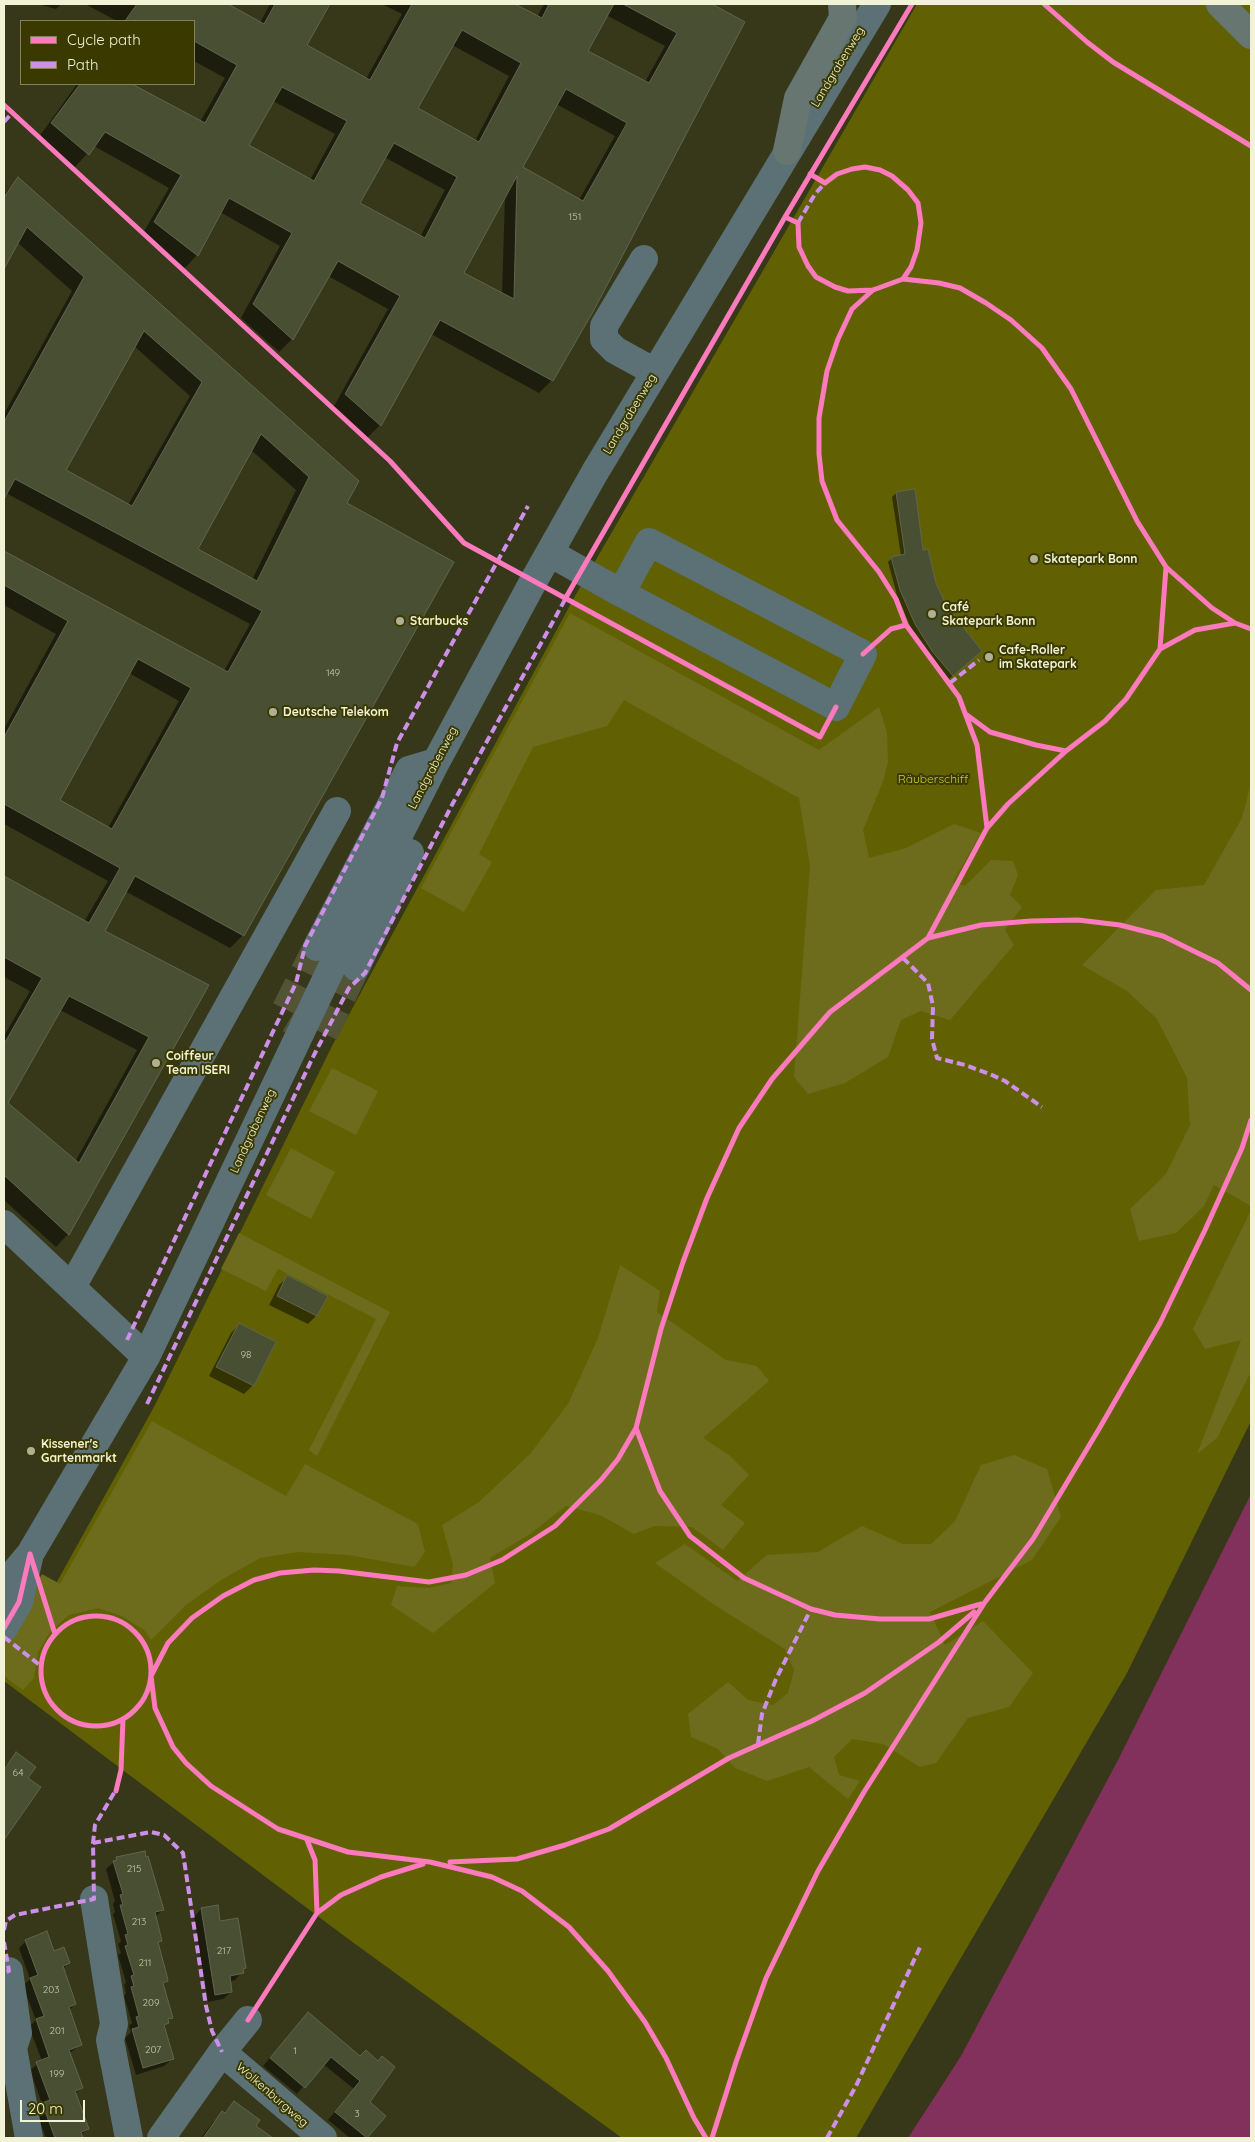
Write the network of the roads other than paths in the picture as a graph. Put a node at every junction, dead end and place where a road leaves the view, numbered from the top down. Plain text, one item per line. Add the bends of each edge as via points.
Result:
1 (842, 4) edge
2 (877, 4) edge
3 (1220, 4) edge
4 (1251, 35) edge
5 (787, 151) junction
6 (644, 259) dead end
7 (655, 372) junction
8 (550, 553) junction
9 (620, 593) junction
10 (436, 762) junction
11 (337, 810) dead end
12 (317, 947) tunnel mouth
13 (356, 967) tunnel mouth
14 (4, 1224) edge
15 (72, 1287) junction
16 (146, 1357) junction
17 (30, 1554) junction
18 (4, 1585) edge
19 (4, 1628) edge
20 (94, 1899) dead end
21 (9, 1971) dead end
22 (248, 2020) dead end
23 (222, 2052) junction
24 (29, 2138) edge
25 (129, 2138) edge
26 (161, 2138) edge
27 (323, 2138) edge

1 - 5 highway via 843,18 798,98
2 - 5 street, Landgrabenweg
3 - 4 highway
5 - 7 street, Landgrabenweg
6 - 7 street via 604,326 604,338 615,350
7 - 8 street, Landgrabenweg
8 - 9 street
8 - 10 street, Landgrabenweg
9 - 9 street via 836,707 863,654 649,542
10 - 12 street via 409,770
10 - 13 street via 441,788
10 - 16 street, Landgrabenweg via 330,971
11 - 15 street
14 - 15 street
15 - 16 street
16 - 17 street, Landgrabenweg
17 - 18 street, Landgrabenweg
17 - 19 street, Landgrabenweg via 19,1602
20 - 25 street via 114,2024 110,2040
21 - 24 street via 18,2033 13,2048
22 - 23 street
23 - 26 street
23 - 27 street, Wolkenburgweg

